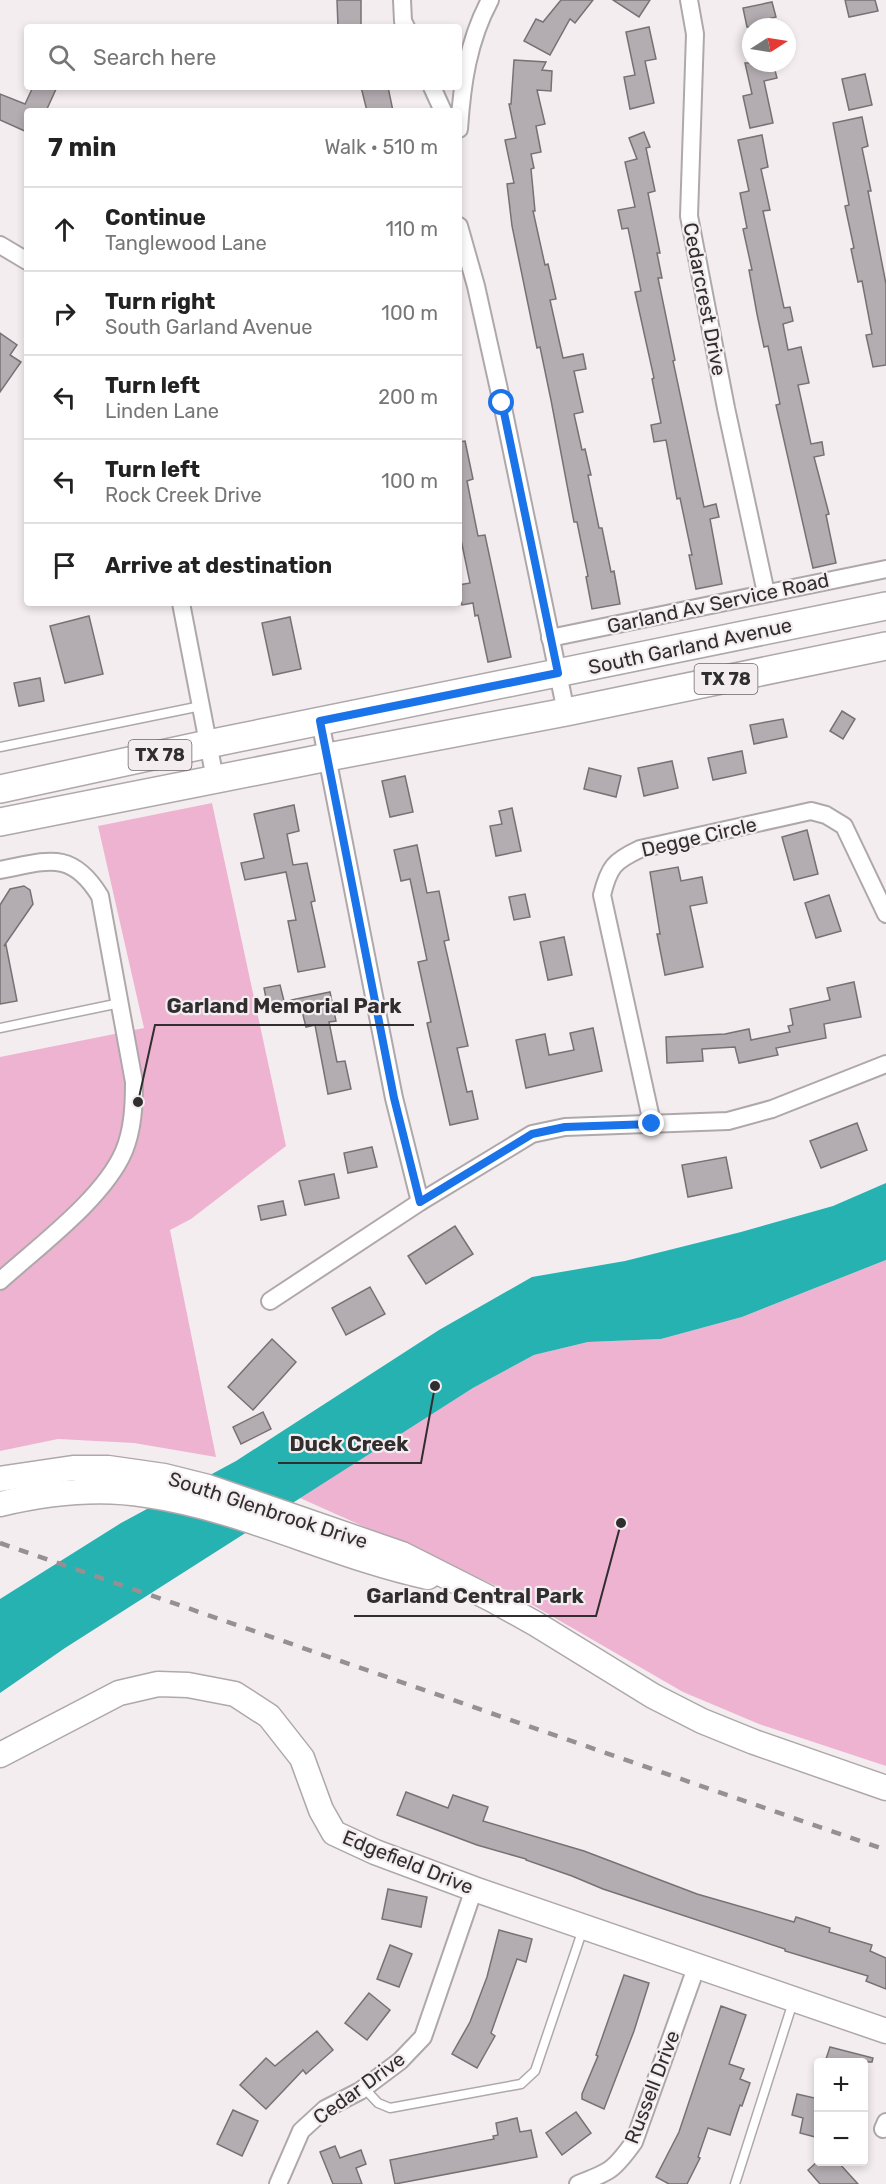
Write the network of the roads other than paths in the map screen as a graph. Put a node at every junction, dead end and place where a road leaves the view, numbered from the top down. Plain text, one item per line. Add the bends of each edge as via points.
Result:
1 (402, 0) edge
2 (490, 0) edge
3 (689, 0) edge
4 (404, 24) edge
5 (462, 86) edge
6 (433, 90) edge
7 (462, 90) edge
8 (442, 108) edge
9 (460, 108) edge
10 (462, 237) edge
11 (0, 245) edge
12 (24, 259) edge
13 (886, 569) edge
14 (766, 593) junction
15 (182, 606) edge
16 (886, 606) edge
17 (550, 638) junction
18 (886, 646) edge
19 (558, 673) junction
20 (201, 706) junction
21 (566, 712) junction
22 (320, 721) junction
23 (208, 744) junction
24 (0, 747) edge
25 (328, 757) junction
26 (215, 779) junction
27 (0, 789) edge
28 (0, 822) edge
29 (0, 870) edge
30 (886, 914) edge
31 (120, 1003) junction
32 (0, 1029) edge
33 (886, 1064) edge
34 (652, 1124) junction
35 (420, 1202) junction
36 (0, 1281) edge
37 (270, 1301) dead end
38 (1, 1476) edge
39 (0, 1504) edge
40 (340, 1541) junction
41 (0, 1755) edge
42 (886, 1788) edge
43 (474, 1889) junction
44 (584, 1926) junction
45 (697, 1965) junction
46 (794, 1999) junction
47 (886, 2031) edge
48 (364, 2088) junction
49 (278, 2184) edge
50 (578, 2184) edge
51 (735, 2184) edge

1 - 4 street
2 - 5 street via 471,45
3 - 14 street, Cedarcrest Drive via 694,84 689,216
6 - 8 street
7 - 9 street
10 - 17 street via 500,391
11 - 12 street
13 - 14 street, Garland Av Service Road
14 - 17 street, Garland Av Service Road
15 - 20 street
16 - 19 main road, South Garland Avenue / TX 78
17 - 19 street
18 - 21 main road, South Garland Avenue / TX 78
19 - 21 street
19 - 22 main road, South Garland Avenue / TX 78
20 - 23 street
20 - 24 lane
21 - 25 main road, South Garland Avenue / TX 78
22 - 23 main road, South Garland Avenue / TX 78
22 - 25 street
23 - 26 street
23 - 27 main road, South Garland Avenue / TX 78
25 - 26 main road, South Garland Avenue / TX 78
25 - 35 street via 394,1098
26 - 28 main road, South Garland Avenue / TX 78
29 - 31 street via 44,861 67,863 89,878 100,896
30 - 34 street, Degge Circle via 844,826 811,811 640,849 618,860 606,877 602,895
31 - 32 lane
31 - 36 street via 134,1082 134,1112 124,1150 107,1181 89,1201
33 - 34 street via 772,1109 728,1121
34 - 35 street via 565,1127 532,1134
35 - 37 street
38 - 40 street, South Glenbrook Drive via 73,1468 108,1468 164,1476 208,1487
39 - 40 street, South Glenbrook Drive via 57,1494 144,1494
40 - 42 street, South Glenbrook Drive via 402,1554 510,1610 702,1721
41 - 43 street, Edgefield Drive via 119,1693 158,1684 235,1694 269,1716 302,1758 334,1833
43 - 44 street, Edgefield Drive
43 - 48 street, Cedar Drive via 423,2037 400,2061
44 - 45 street, Edgefield Drive
44 - 48 lane via 535,2071 521,2084 390,2108 378,2103
45 - 46 street, Edgefield Drive
45 - 50 street, Russell Drive via 634,2142 620,2163
46 - 47 street, Edgefield Drive
46 - 51 lane
48 - 49 street, Cedar Drive via 325,2109 301,2131

